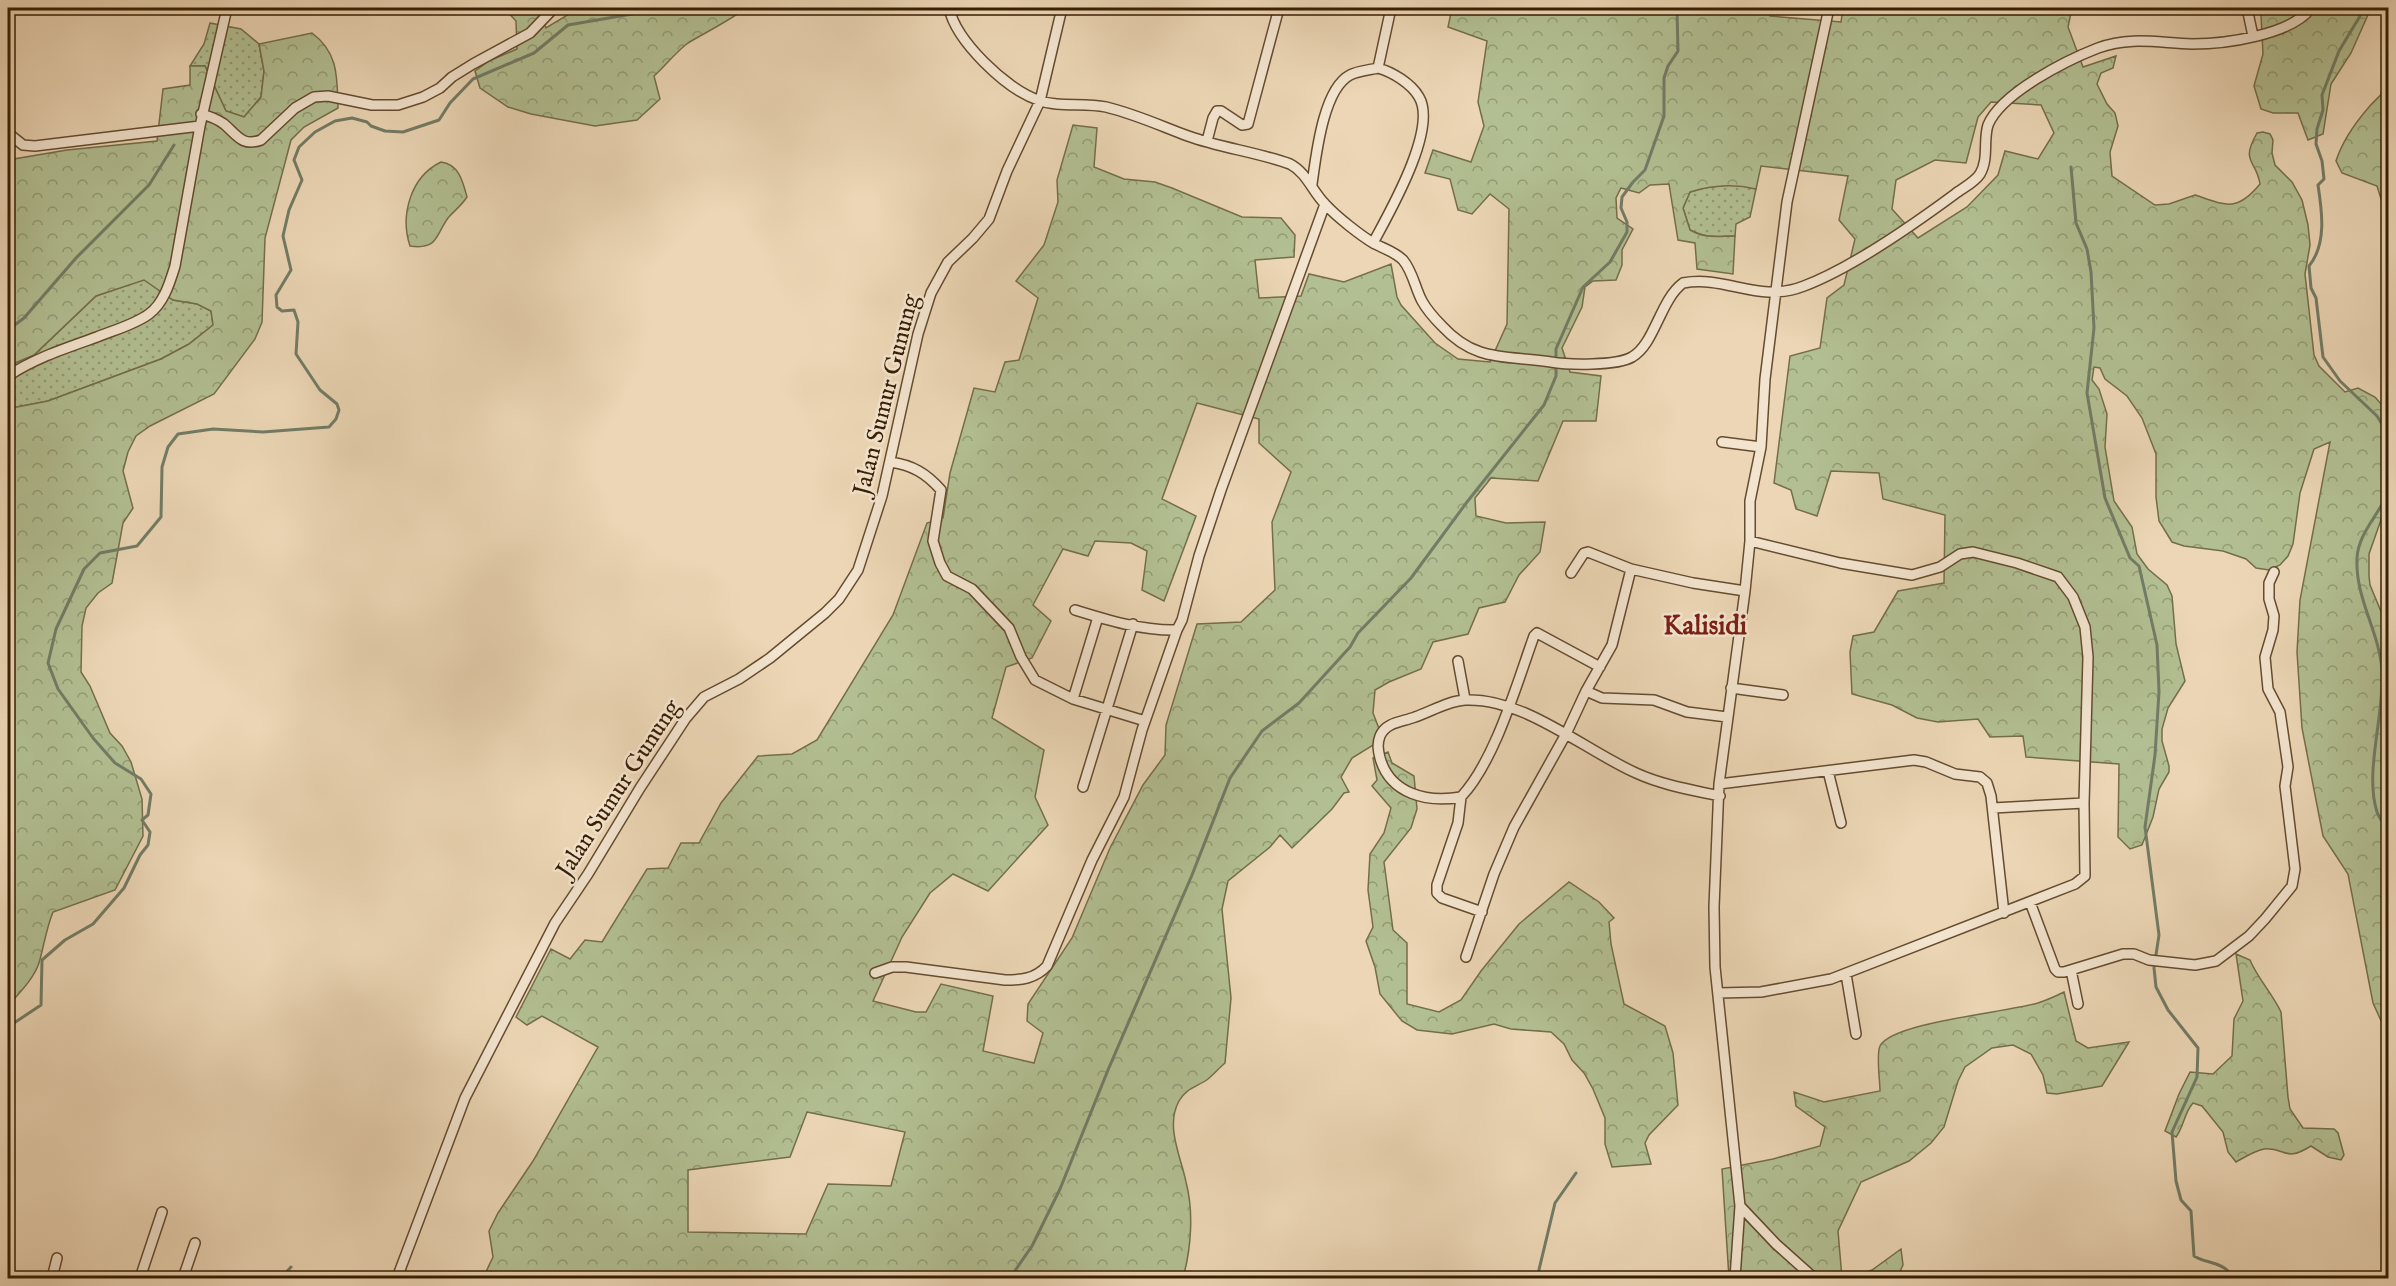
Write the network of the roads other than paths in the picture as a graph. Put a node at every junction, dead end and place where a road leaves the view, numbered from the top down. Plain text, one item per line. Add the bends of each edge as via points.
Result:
1 (227, 8) edge
2 (554, 8) edge
3 (949, 8) edge
4 (1062, 8) edge
5 (1279, 8) edge
6 (1391, 8) edge
7 (1829, 8) edge
8 (2247, 8) edge
9 (2311, 8) edge
10 (2253, 36) junction
11 (1378, 68) junction
12 (1040, 101) junction
13 (201, 114) junction
14 (200, 126) junction
15 (8, 136) edge
16 (1207, 141) junction
17 (1312, 184) junction
18 (1324, 204) junction
19 (1373, 243) junction
20 (1776, 294) junction
21 (8, 376) edge
22 (1722, 442) dead end
23 (1761, 447) junction
24 (890, 462) junction
25 (1750, 541) junction
26 (1631, 569) junction
27 (2274, 572) dead end
28 (1571, 573) dead end
29 (1745, 591) junction
30 (1075, 610) dead end
31 (1098, 617) junction
32 (1133, 624) junction
33 (1177, 630) junction
34 (1458, 661) dead end
35 (1600, 667) junction
36 (1731, 688) junction
37 (1586, 691) junction
38 (1784, 695) dead end
39 (1073, 699) junction
40 (1465, 699) junction
41 (1509, 706) junction
42 (1107, 710) junction
43 (1727, 717) junction
44 (1145, 721) junction
45 (1566, 734) junction
46 (1828, 771) junction
47 (1719, 784) junction
48 (1083, 787) dead end
49 (1720, 796) junction
50 (1461, 797) junction
51 (2084, 803) junction
52 (1993, 808) junction
53 (1841, 824) dead end
54 (2030, 902) junction
55 (1482, 912) junction
56 (2004, 913) junction
57 (1466, 957) dead end
58 (2071, 970) junction
59 (875, 973) dead end
60 (1846, 974) junction
61 (1718, 993) junction
62 (2078, 1004) dead end
63 (1856, 1034) dead end
64 (1740, 1206) junction
65 (162, 1212) dead end
66 (195, 1243) dead end
67 (57, 1258) dead end
68 (52, 1278) edge
69 (140, 1278) edge
70 (183, 1278) edge
71 (397, 1278) edge
72 (1735, 1278) edge
73 (1814, 1278) edge

1 - 13 street
2 - 13 street via 530,33 452,76 440,88 398,105 314,97 295,108 261,140 249,143 237,138 218,120
3 - 12 street via 956,27 994,72
4 - 12 street, Jalan Sumur Gunung
5 - 16 street via 1248,123 1242,125 1217,111
6 - 11 street
7 - 20 street via 1788,202
8 - 10 street
9 - 10 street via 2289,26
10 - 20 street via 2194,44 2127,40 2097,48 2046,72 1995,113 1986,133 1980,175 1938,207 1834,272 1804,287
11 - 17 street via 1350,74 1338,86 1319,137
11 - 19 street via 1407,84 1420,97 1423,111 1418,147
12 - 16 street via 1106,107
12 - 24 street, Jalan Sumur Gunung via 989,219 948,262 931,293
13 - 14 street
14 - 15 street via 35,146 23,145
14 - 21 street via 175,266 159,304 122,328 49,354
16 - 17 street via 1290,164
17 - 18 street
18 - 19 street
18 - 33 street via 1221,490
19 - 20 street via 1396,254 1409,268 1422,302 1458,343 1496,357 1571,365 1634,356 1672,294 1683,283 1712,283
20 - 23 street
22 - 23 street
23 - 25 street via 1750,501
24 - 39 street via 916,468 940,490 933,541 947,576 972,589 1009,628 1035,680
24 - 71 street, Jalan Sumur Gunung via 862,560 850,585 825,613 770,658 704,697 686,718 555,922 465,1098
25 - 29 street
25 - 51 street via 1840,563 1912,575 1973,552 2017,562 2058,578 2073,597 2085,627 2088,657
26 - 28 street via 1588,552
26 - 29 street
26 - 35 street via 1612,645
27 - 58 street via 2269,583 2273,630 2265,657 2268,688 2280,712 2288,767 2285,786 2294,880 2260,925 2216,961 2195,965 2118,954
29 - 36 street
30 - 31 street
31 - 32 street
31 - 39 street
32 - 33 street via 1162,631
32 - 42 street
33 - 44 street
34 - 40 street
35 - 37 street
35 - 41 street via 1538,633
36 - 38 street
36 - 43 street
37 - 43 street via 1602,698 1654,700 1687,712
37 - 45 street
39 - 42 street
40 - 41 street
40 - 50 street via 1388,725 1378,740 1384,772 1394,784 1417,795
41 - 45 street
41 - 50 street via 1486,761
42 - 44 street
42 - 48 street
43 - 47 street
44 - 59 street via 1124,797 1040,974 1005,980 906,967
45 - 49 street via 1638,774
45 - 55 street via 1515,827
46 - 47 street
46 - 52 street via 1919,760 1984,780
46 - 53 street
47 - 49 street
49 - 61 street via 1714,907
50 - 55 street via 1458,823 1437,893
51 - 52 street
51 - 54 street via 2085,876 2076,884
52 - 56 street
54 - 56 street
54 - 58 street via 2055,969
55 - 57 street
56 - 60 street
58 - 62 street
60 - 61 street via 1771,990
60 - 63 street
61 - 64 street
64 - 72 street
64 - 73 street
65 - 69 street
66 - 70 street
67 - 68 street

